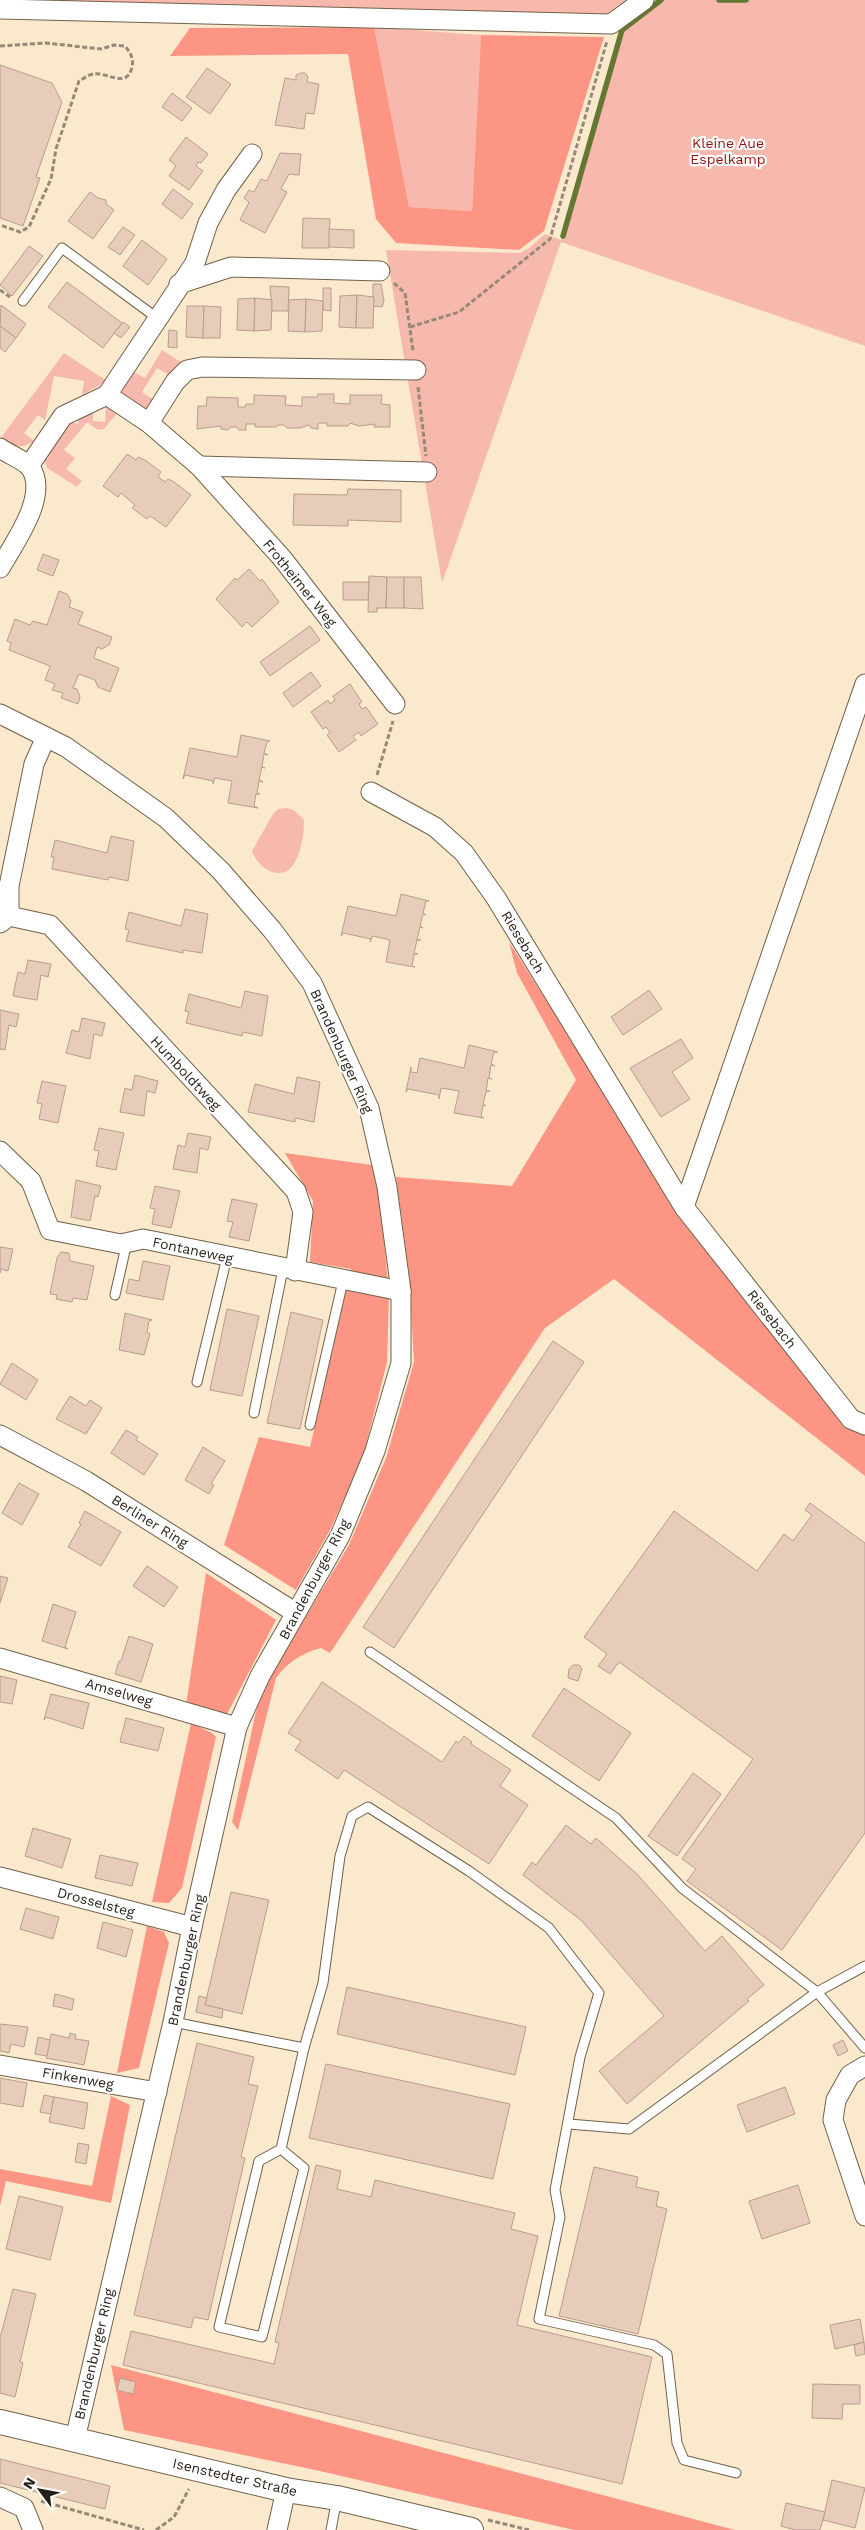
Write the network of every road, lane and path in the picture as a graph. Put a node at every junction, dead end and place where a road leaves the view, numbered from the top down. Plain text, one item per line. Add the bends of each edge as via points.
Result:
1 (644, 0) edge
2 (0, 9) edge
3 (611, 24) junction
4 (0, 46) edge
5 (252, 154) dead end
6 (0, 225) edge
7 (380, 271) dead end
8 (179, 284) junction
9 (23, 301) dead end
10 (157, 318) junction
11 (410, 327) dead end
12 (416, 370) dead end
13 (107, 396) junction
14 (149, 423) junction
15 (0, 448) edge
16 (29, 466) junction
17 (199, 466) junction
18 (428, 472) dead end
19 (0, 568) edge
20 (865, 684) edge
21 (394, 704) joint
22 (0, 714) edge
23 (46, 737) junction
24 (371, 792) joint
25 (5, 920) edge
26 (0, 1151) edge
27 (684, 1208) junction
28 (127, 1242) junction
29 (227, 1257) junction
30 (289, 1270) junction
31 (343, 1281) junction
32 (401, 1291) junction
33 (115, 1295) dead end
34 (197, 1382) dead end
35 (254, 1413) dead end
36 (310, 1425) dead end
37 (865, 1426) edge
38 (0, 1435) edge
39 (296, 1613) junction
40 (370, 1652) dead end
41 (0, 1658) edge
42 (237, 1727) junction
43 (0, 1877) edge
44 (192, 1927) junction
45 (865, 1966) edge
46 (817, 1992) junction
47 (173, 2022) junction
48 (304, 2048) junction
49 (865, 2048) edge
50 (0, 2065) edge
51 (865, 2066) edge
52 (157, 2092) junction
53 (569, 2124) junction
54 (281, 2149) junction
55 (865, 2216) edge
56 (0, 2422) edge
57 (75, 2439) junction
58 (736, 2473) dead end
59 (190, 2486) dead end
60 (286, 2490) junction
61 (337, 2498) junction
62 (6, 2500) edge
63 (433, 2525) edge
64 (33, 2530) edge
65 (144, 2530) edge
66 (156, 2530) edge
67 (277, 2530) edge
68 (331, 2530) edge
69 (471, 2530) edge

1 - 3 street
2 - 3 street
3 - 11 path via 550,239 459,312
4 - 6 path via 46,42 94,49 125,46 133,61 130,73 124,78 117,80 92,74 79,81 56,149 51,179 30,228 20,232
5 - 8 street via 208,222 195,263
7 - 8 street via 231,267
8 - 10 street
9 - 10 lane via 62,248
10 - 13 street
12 - 14 street via 202,367 187,370 175,382
13 - 14 street, Frotheimer Weg
13 - 16 street via 63,416
14 - 17 street, Frotheimer Weg
15 - 16 street
16 - 19 street via 36,479 34,502 26,523
17 - 18 street
17 - 21 street, Frotheimer Weg via 282,558
20 - 27 street
21 - 24 path via 392,727
22 - 23 street, Brandenburger Ring
23 - 25 street, Humboldtweg via 34,764
23 - 32 street, Brandenburger Ring via 166,818 221,871 273,931 312,983 369,1108 387,1187
24 - 27 street, Riesebach via 435,827 464,853 496,898
25 - 30 street, Humboldtweg via 50,926 296,1191 303,1212
26 - 28 street, Fontaneweg via 31,1181 50,1230 121,1244
27 - 37 street, Riesebach via 850,1419
28 - 29 street, Fontaneweg via 144,1239
28 - 33 lane
29 - 30 street, Fontaneweg
29 - 34 lane
30 - 31 street, Fontaneweg
30 - 35 lane
31 - 32 street, Fontaneweg
31 - 36 lane
32 - 39 street, Brandenburger Ring via 401,1363 374,1451 340,1536
38 - 39 street, Berliner Ring via 86,1481
39 - 42 street, Brandenburger Ring via 260,1676
40 - 46 lane via 616,1818 682,1888
41 - 42 street, Amselweg
42 - 44 street, Brandenburger Ring
43 - 44 street, Drosselsteg
44 - 47 street, Brandenburger Ring
45 - 46 lane
46 - 49 lane
46 - 53 lane via 629,2129
47 - 48 lane
47 - 52 street, Brandenburger Ring
48 - 53 lane via 323,1983 340,1856 352,1816 368,1807 549,1928 599,1993 580,2057
48 - 54 lane
50 - 52 street, Finkenweg
51 - 55 street via 850,2075 836,2100 833,2120
52 - 57 street, Brandenburger Ring
53 - 58 lane via 555,2190 560,2217 539,2319 654,2346 667,2354 677,2443 684,2460
54 - 54 lane via 259,2161 219,2327 262,2337 304,2168
56 - 57 street, Isenstedter Straße
57 - 60 street, Isenstedter Straße
59 - 66 path via 174,2517
60 - 61 street, Isenstedter Straße
60 - 67 street
61 - 63 street, Isenstedter Straße
61 - 68 lane
62 - 64 street via 24,2508
62 - 65 path via 25,2497
63 - 69 street, Isenstedter Straße

